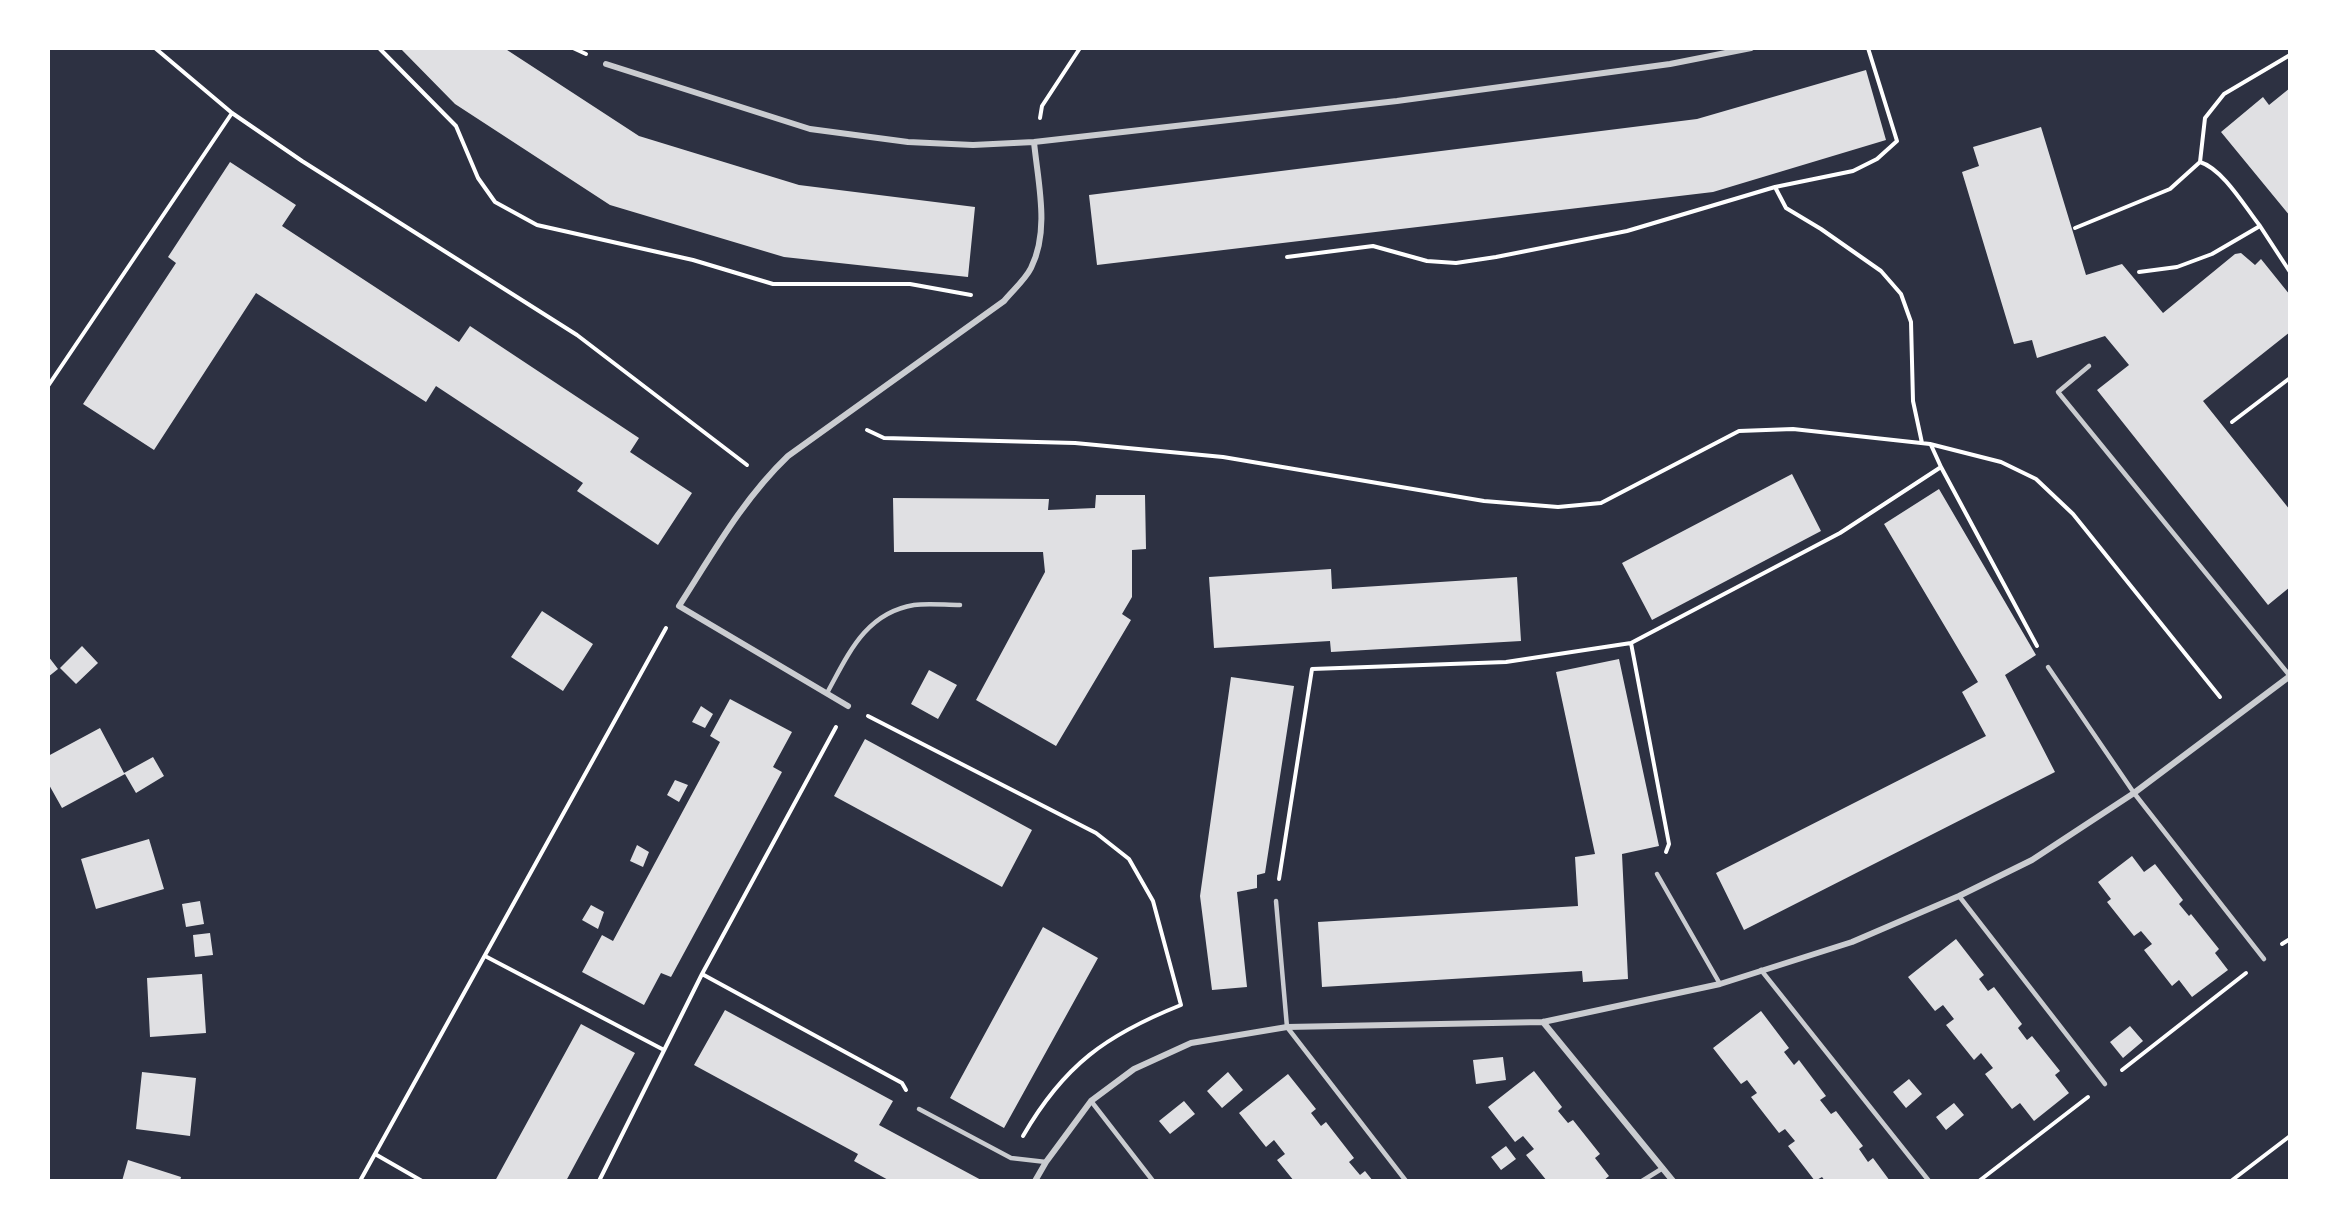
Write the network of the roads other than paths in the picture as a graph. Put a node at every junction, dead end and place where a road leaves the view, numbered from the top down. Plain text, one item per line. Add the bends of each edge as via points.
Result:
1 (1751, 48) edge
2 (606, 64) dead end
3 (1034, 142) junction
4 (2089, 366) dead end
5 (960, 605) dead end
6 (2049, 667) road end
7 (2290, 676) edge
8 (826, 693) junction
9 (848, 706) road end
10 (2134, 793) junction
11 (1657, 874) road end
12 (1959, 897) junction
13 (1276, 901) road end
14 (2264, 959) road end
15 (1761, 970) junction
16 (1720, 984) junction
17 (1543, 1022) junction
18 (1287, 1027) junction
19 (2105, 1084) road end
20 (1091, 1101) junction
21 (919, 1109) road end
22 (1046, 1162) junction
23 (1663, 1168) junction
24 (1035, 1181) edge
25 (1153, 1181) edge
26 (1406, 1181) edge
27 (1642, 1181) edge
28 (1673, 1181) edge
29 (1929, 1181) edge

1 - 3 street via 1670,64 1397,101
2 - 3 street via 810,129 908,142
3 - 8 street via 1042,229 1030,270 1004,301 788,456 745,504 679,606
4 - 7 lane via 2058,392
5 - 8 lane via 914,605 880,616 855,643
6 - 10 lane
7 - 10 street
8 - 9 street
10 - 12 street via 2032,860
10 - 14 lane
11 - 16 lane
12 - 15 street via 1852,942
12 - 19 lane
13 - 18 lane
15 - 16 street
15 - 29 lane
16 - 17 street
17 - 18 street
17 - 23 street
18 - 20 street via 1191,1043 1134,1070
18 - 26 lane
20 - 22 street
20 - 25 lane
21 - 22 lane via 1011,1158
22 - 24 street
23 - 27 lane
23 - 28 street

